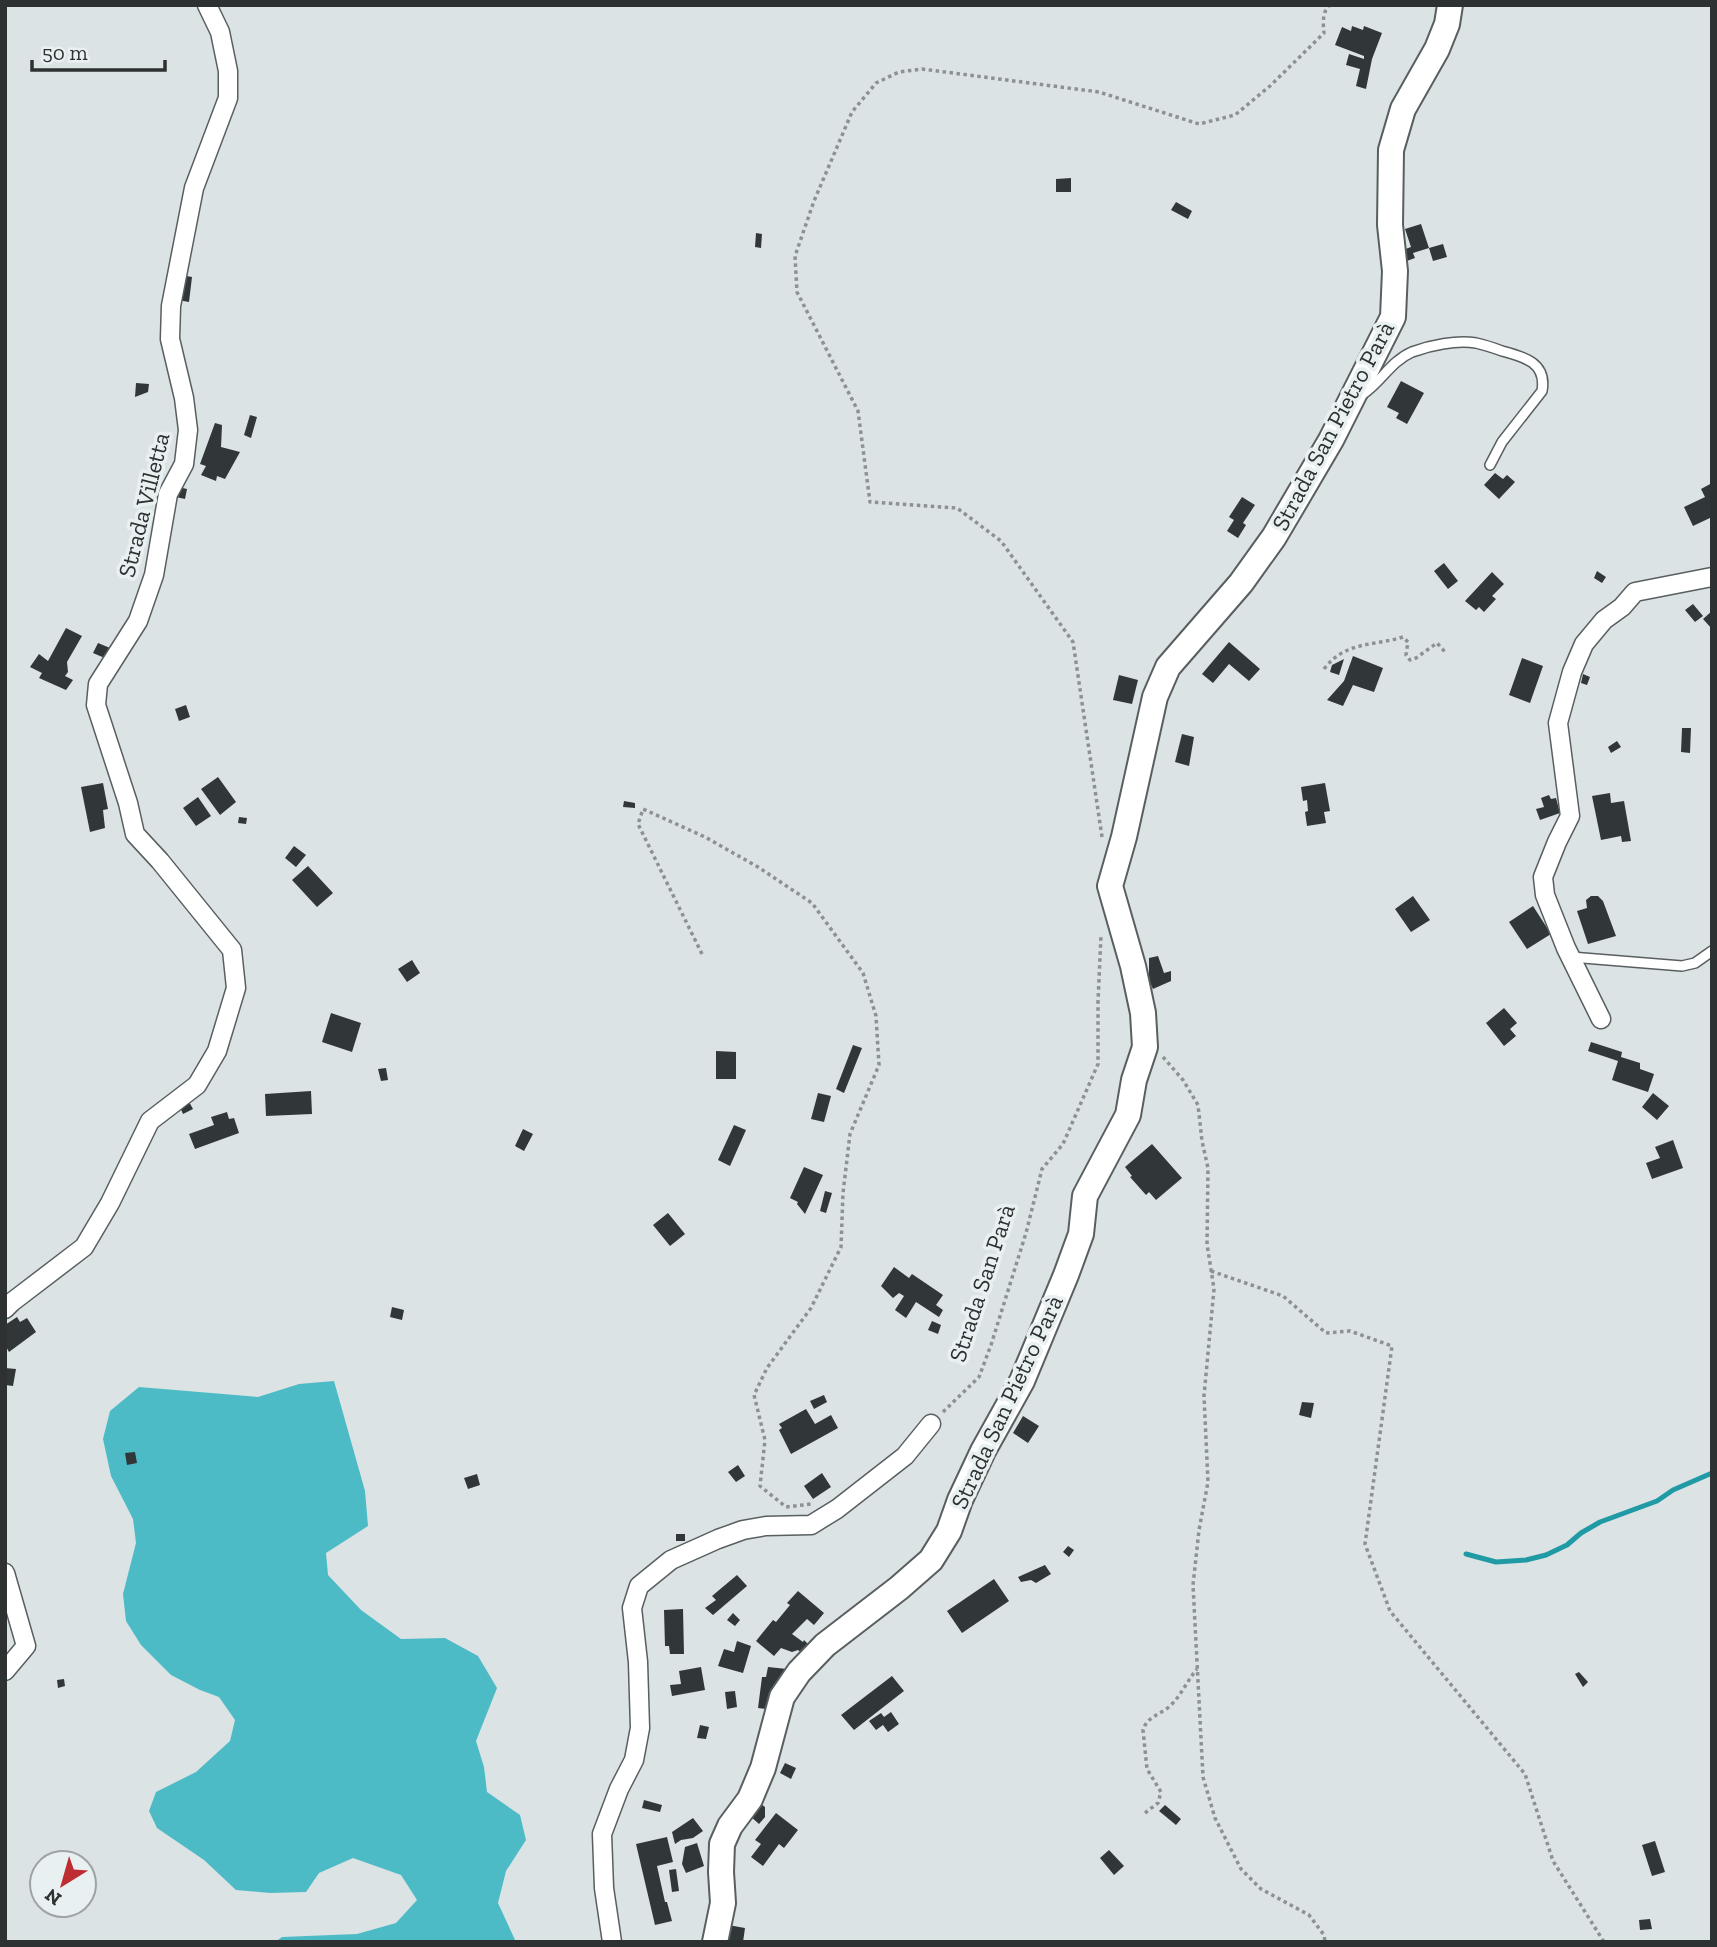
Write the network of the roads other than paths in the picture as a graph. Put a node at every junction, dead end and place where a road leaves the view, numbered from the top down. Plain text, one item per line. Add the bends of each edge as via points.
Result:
1 (207, 5) edge
2 (1450, 5) edge
3 (1350, 401) junction
4 (1490, 465) dead end
5 (1712, 577) edge
6 (1712, 951) edge
7 (1571, 957) junction
8 (1601, 1019) dead end
9 (5, 1310) edge
10 (930, 1424) road end
11 (5, 1573) edge
12 (5, 1671) edge
13 (612, 1942) edge
14 (715, 1942) edge

1 - 9 street, Strada Villetta via 220,32 228,98 194,188 172,306 170,339 188,430 184,464 168,494 154,575 138,621 98,684 96,705 135,834 232,950 236,988 218,1051 197,1085 150,1121 84,1247
2 - 3 street, Strada San Pietro Parà via 1437,49 1403,109 1391,150 1393,317
3 - 4 lane via 1369,390 1394,363 1434,346 1476,343 1524,357 1538,367 1542,391
3 - 14 street, Strada San Pietro Parà via 1274,537 1168,667 1155,696 1110,886 1143,1013 1144,1047 1128,1115 1085,1196 1081,1234 1066,1275 1022,1381 983,1451 949,1531 930,1560 825,1645 782,1697 750,1800 722,1844 723,1903
5 - 7 street via 1635,592 1584,644 1572,672 1558,723 1570,817 1543,877 1545,895
6 - 7 lane via 1682,966
7 - 8 street
10 - 13 street via 905,1456 811,1525 766,1526 731,1534 671,1560 639,1586 632,1608 640,1728 634,1760 603,1834
11 - 12 street via 26,1646

